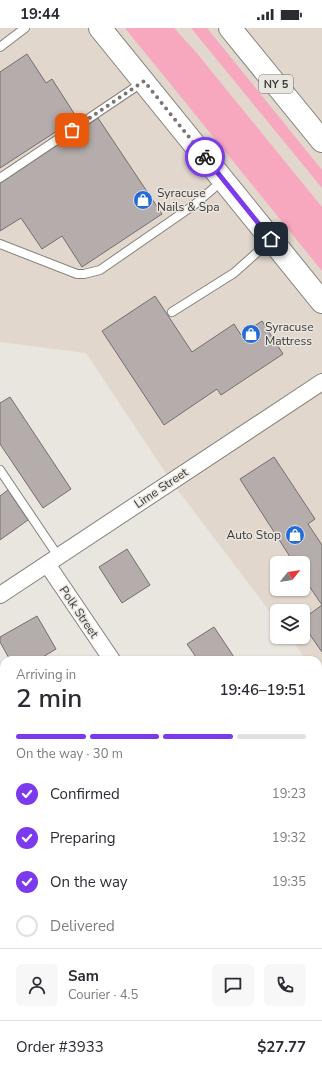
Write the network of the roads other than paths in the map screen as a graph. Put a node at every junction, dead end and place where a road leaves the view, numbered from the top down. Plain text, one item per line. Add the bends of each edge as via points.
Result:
1 (25, 28) edge
2 (100, 28) edge
3 (230, 28) edge
4 (0, 47) edge
5 (144, 81) junction
6 (322, 141) edge
7 (0, 178) edge
8 (223, 180) junction
9 (271, 239) junction
10 (0, 244) edge
11 (322, 302) edge
12 (172, 312) dead end
13 (322, 382) edge
14 (0, 470) edge
15 (52, 560) junction
16 (0, 595) edge
17 (110, 656) edge

1 - 4 lane
2 - 5 main road
3 - 6 main road, NY 5
5 - 7 lane
5 - 8 main road
8 - 9 main road
8 - 10 lane via 194,205 100,270 77,274
9 - 11 main road
9 - 12 lane via 234,274
13 - 15 street, Lime Street
14 - 15 lane
15 - 16 street, Lime Street
15 - 17 street, Polk Street

